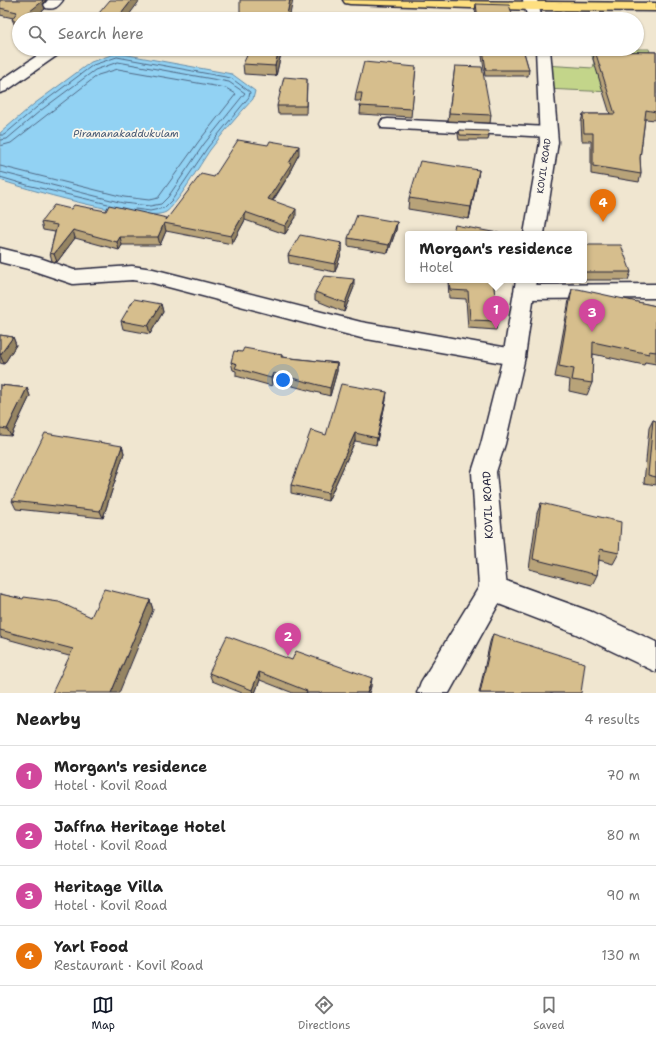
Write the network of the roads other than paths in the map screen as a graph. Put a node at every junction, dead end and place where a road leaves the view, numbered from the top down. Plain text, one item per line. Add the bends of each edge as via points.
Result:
1 (350, 0) edge
2 (656, 7) edge
3 (532, 8) edge
4 (47, 56) edge
5 (543, 56) edge
6 (0, 88) edge
7 (388, 124) dead end
8 (548, 132) junction
9 (534, 231) edge
10 (0, 255) edge
11 (525, 286) edge
12 (656, 291) edge
13 (514, 357) junction
14 (493, 589) junction
15 (656, 657) edge
16 (432, 693) edge

1 - 3 main road
2 - 3 main road
4 - 6 street
5 - 8 street, KOVIL ROAD
7 - 8 street
8 - 9 street, KOVIL ROAD via 549,142
10 - 13 street via 73,277 132,272 153,276 361,330
11 - 12 street
11 - 13 street, KOVIL ROAD
13 - 14 street, KOVIL ROAD via 484,472
14 - 15 street via 582,622
14 - 16 street

